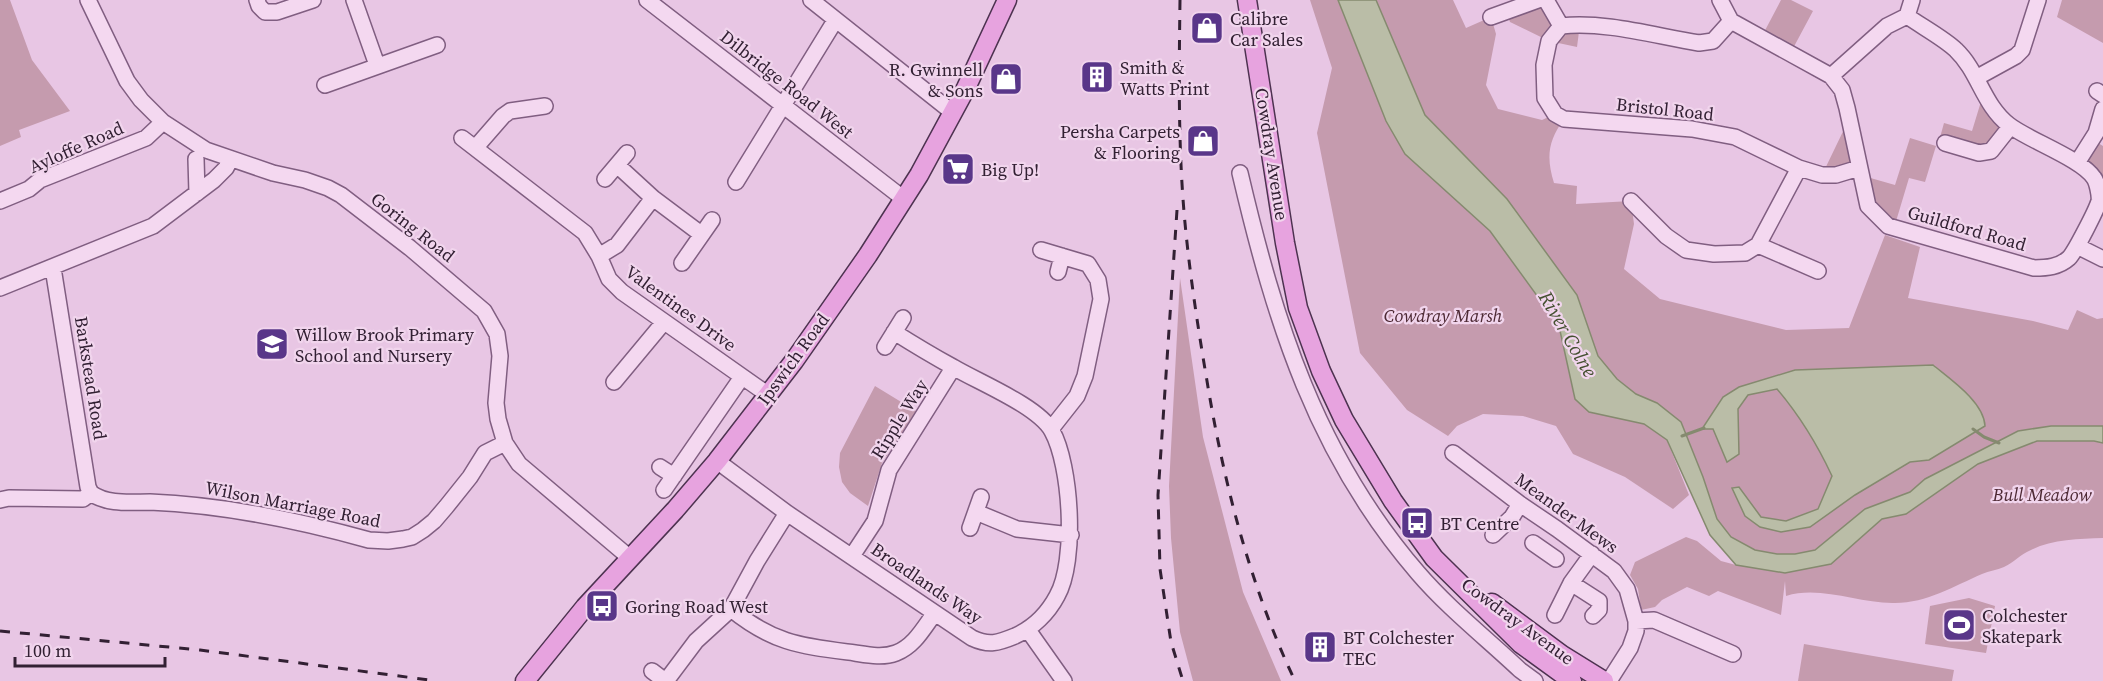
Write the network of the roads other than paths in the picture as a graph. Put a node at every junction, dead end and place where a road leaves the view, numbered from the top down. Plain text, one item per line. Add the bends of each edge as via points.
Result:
1 (88, 0) edge
2 (313, 0) edge
3 (354, 0) edge
4 (647, 0) edge
5 (811, 0) edge
6 (1007, 0) edge
7 (1247, 0) edge
8 (1538, 0) edge
9 (1546, 0) edge
10 (1720, 0) edge
11 (1912, 0) edge
12 (2040, 5) edge
13 (261, 6) edge
14 (1907, 16) junction
15 (1502, 17) dead end
16 (1731, 21) junction
17 (833, 24) dead end
18 (1561, 27) junction
19 (437, 45) dead end
20 (377, 65) junction
21 (1831, 76) junction
22 (1976, 78) junction
23 (325, 85) dead end
24 (521, 93) dead end
25 (784, 105) junction
26 (545, 106) dead end
27 (523, 109) junction
28 (2103, 109) edge
29 (952, 112) junction
30 (163, 122) junction
31 (2010, 127) junction
32 (462, 138) dead end
33 (1957, 141) dead end
34 (476, 147) junction
35 (196, 159) dead end
36 (230, 160) junction
37 (2077, 163) junction
38 (1799, 168) junction
39 (1858, 168) junction
40 (1240, 173) dead end
41 (605, 179) dead end
42 (736, 183) dead end
43 (197, 193) junction
44 (653, 198) junction
45 (904, 199) junction
46 (0, 201) edge
47 (1631, 201) dead end
48 (712, 220) dead end
49 (701, 234) junction
50 (1758, 245) junction
51 (2077, 246) junction
52 (1041, 250) dead end
53 (599, 256) junction
54 (1062, 256) junction
55 (2103, 259) edge
56 (682, 263) dead end
57 (53, 267) junction
58 (1818, 271) dead end
59 (1058, 272) dead end
60 (0, 288) edge
61 (1298, 308) junction
62 (1277, 316) junction
63 (903, 318) dead end
64 (664, 322) junction
65 (894, 332) junction
66 (885, 347) dead end
67 (954, 368) junction
68 (742, 377) junction
69 (614, 382) dead end
70 (767, 394) junction
71 (1051, 429) junction
72 (505, 443) junction
73 (1453, 453) dead end
74 (717, 460) junction
75 (660, 467) dead end
76 (674, 476) junction
77 (664, 490) dead end
78 (91, 493) junction
79 (981, 497) dead end
80 (0, 500) edge
81 (1520, 504) junction
82 (787, 513) junction
83 (976, 513) junction
84 (970, 528) dead end
85 (1557, 529) junction
86 (1071, 535) junction
87 (1493, 535) dead end
88 (1544, 551) dead end
89 (1592, 554) junction
90 (852, 556) junction
91 (630, 558) junction
92 (1434, 558) junction
93 (1417, 572) junction
94 (1571, 582) junction
95 (1474, 599) junction
96 (731, 609) junction
97 (934, 614) junction
98 (1555, 615) dead end
99 (1462, 616) junction
100 (1593, 616) dead end
101 (1636, 621) junction
102 (1028, 630) junction
103 (1733, 654) dead end
104 (652, 671) dead end
105 (525, 681) edge
106 (665, 681) edge
107 (1064, 681) edge
108 (1535, 681) edge
109 (1572, 681) edge
110 (1604, 681) edge
111 (1609, 681) edge

1 - 30 street, Goring Road via 127,81
2 - 13 street via 277,12
3 - 20 street
4 - 25 street, Dilbridge Road West
5 - 29 street
6 - 29 main road, Ipswich Road
7 - 61 main road, Cowdray Avenue
8 - 15 street
9 - 18 street
10 - 16 street
11 - 14 street
12 - 22 street via 2022,50
14 - 21 street via 1887,26
14 - 22 street via 1956,50
16 - 18 street via 1713,41 1699,43 1599,26
16 - 21 street
17 - 25 street
18 - 38 street, Bristol Road via 1549,42 1544,65 1545,98 1555,114 1564,119 1692,129 1735,137
19 - 20 street
20 - 23 street
21 - 39 street, Guildford Road via 1842,90
22 - 31 street via 1996,114
24 - 27 street
25 - 42 street
25 - 45 street, Dilbridge Road West
26 - 27 street
27 - 34 street via 503,116
28 - 37 street via 2096,133
29 - 45 main road, Ipswich Road
30 - 36 street, Goring Road via 206,150
30 - 46 street, Ayloffe Road via 146,138 40,180
31 - 33 street via 1991,152 1979,153
31 - 37 street
32 - 34 street, Valentines Drive
34 - 53 street, Valentines Drive via 585,233
35 - 43 street
36 - 43 street
36 - 72 street, Goring Road via 305,180 341,195 484,311 496,334 500,356 496,403
37 - 51 street via 2094,178 2099,200
38 - 39 street, Bristol Road via 1836,175
38 - 50 street
39 - 51 street, Guildford Road via 1868,206 1888,226 2034,268 2051,268 2068,258
40 - 62 street, Cowdray Avenue
41 - 44 street via 622,159
43 - 57 street via 153,226
44 - 49 street
44 - 53 street via 617,245
45 - 70 main road, Ipswich Road via 851,280
47 - 50 street via 1639,219 1686,250 1745,253
48 - 49 street
49 - 56 street
50 - 58 street via 1798,271
51 - 55 street
52 - 54 street
53 - 64 street, Valentines Drive via 609,279
54 - 59 street
54 - 71 street via 1088,264 1098,280 1101,299 1085,376 1077,396
57 - 60 street
57 - 78 street, Barkstead Road
61 - 62 street
61 - 92 main road, Cowdray Avenue via 1344,420 1393,501
62 - 93 street, Cowdray Avenue via 1322,428 1371,511
63 - 65 street
64 - 68 street, Valentines Drive
64 - 69 street
65 - 66 street
65 - 67 street, Broadlands Way
67 - 71 street, Broadlands Way via 1034,412
67 - 90 street, Ripple Way via 889,471 874,521
68 - 70 street, Valentines Drive
68 - 76 street, Ipswich Road
70 - 74 main road, Ipswich Road
71 - 86 street, Broadlands Way via 1060,450
72 - 78 street, Wilson Marriage Road via 485,453 434,521 412,537 388,541 243,511 184,503 105,501
72 - 91 street, Goring Road via 519,464
73 - 81 street, Meander Mews
74 - 82 street, Broadlands Way
74 - 91 main road, Ipswich Road
75 - 76 street
76 - 77 street, Ipswich Road
78 - 80 street, Wilson Marriage Road via 83,499
79 - 83 street
81 - 85 street, Meander Mews
81 - 87 street
82 - 90 street, Broadlands Way
82 - 96 street
83 - 84 street
83 - 86 street via 1017,529
85 - 88 street
85 - 89 street, Meander Mews
86 - 102 street, Broadlands Way via 1058,595
89 - 94 street
89 - 101 street, Meander Mews via 1614,571 1627,589
90 - 97 street, Broadlands Way
91 - 105 main road, Ipswich Road
92 - 93 street
92 - 95 main road, Cowdray Avenue
92 - 110 main road, Cowdray Avenue via 1562,655
93 - 99 street, Cowdray Avenue
94 - 98 street
94 - 100 street via 1599,601
95 - 99 street, Cowdray Avenue
95 - 109 main road, Cowdray Avenue via 1521,644
96 - 97 street via 751,626 785,641 876,656 906,648
96 - 106 street via 696,641
97 - 102 street, Broadlands Way via 972,639 989,644
99 - 108 street, Cowdray Avenue
101 - 103 street via 1654,620
101 - 111 street via 1634,639
102 - 107 street
104 - 106 street

